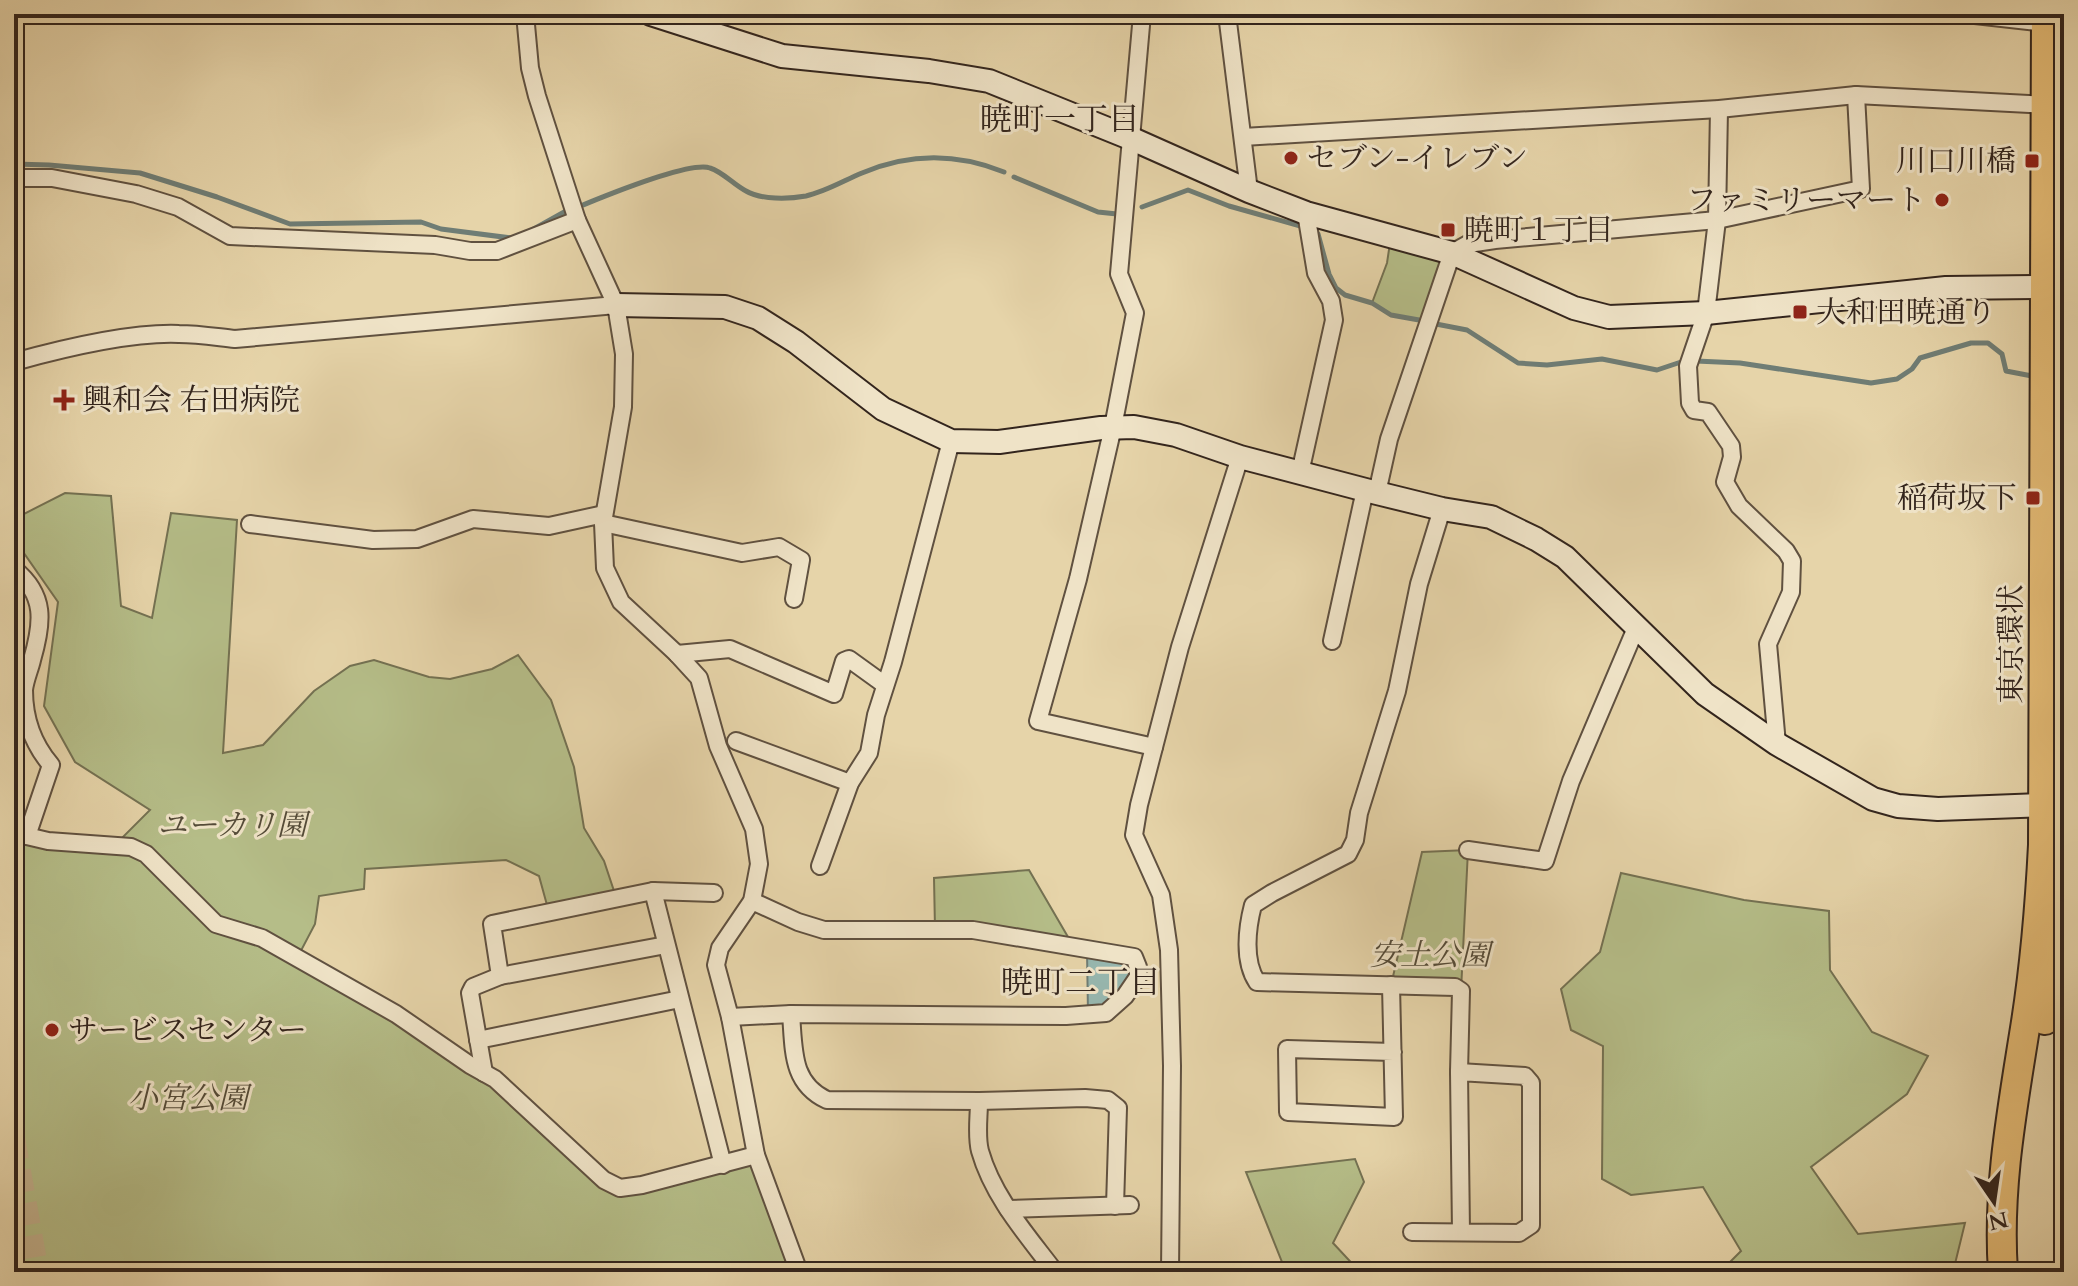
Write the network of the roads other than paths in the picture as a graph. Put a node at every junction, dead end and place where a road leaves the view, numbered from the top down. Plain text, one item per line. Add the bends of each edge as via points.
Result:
1 (525, 14) edge
2 (651, 14) edge
3 (1142, 14) edge
4 (1227, 14) edge
5 (1966, 14) edge
6 (2051, 19) edge
7 (1856, 95) junction
8 (2047, 105) junction
9 (1719, 109) junction
10 (1243, 137) junction
11 (1130, 138) junction
12 (14, 178) edge
13 (1249, 191) junction
14 (577, 220) junction
15 (1717, 220) junction
16 (1307, 223) junction
17 (1452, 253) junction
18 (2055, 289) edge
19 (616, 305) junction
20 (1706, 313) junction
21 (14, 362) edge
22 (1113, 427) junction
23 (951, 441) junction
24 (1240, 457) junction
25 (1300, 473) junction
26 (1371, 492) junction
27 (1442, 509) junction
28 (604, 518) junction
29 (250, 524) dead end
30 (14, 569) edge
31 (794, 599) dead end
32 (1636, 628) junction
33 (1332, 641) dead end
34 (677, 654) junction
35 (885, 685) junction
36 (2055, 696) edge
37 (736, 741) dead end
38 (1777, 744) junction
39 (1154, 747) junction
40 (850, 783) junction
41 (2054, 807) edge
42 (20, 835) edge
43 (1468, 850) dead end
44 (820, 866) dead end
45 (653, 891) junction
46 (714, 893) dead end
47 (752, 901) junction
48 (2064, 906) edge
49 (666, 945) junction
50 (500, 976) junction
51 (1391, 985) junction
52 (680, 999) junction
53 (2056, 1003) edge
54 (791, 1014) junction
55 (730, 1017) junction
56 (478, 1040) junction
57 (1393, 1052) junction
58 (1459, 1072) junction
59 (484, 1073) junction
60 (979, 1101) junction
61 (756, 1155) junction
62 (723, 1165) junction
63 (1008, 1209) junction
64 (1412, 1232) dead end
65 (1461, 1232) junction
66 (799, 1272) edge
67 (1055, 1272) edge
68 (1170, 1272) edge
69 (2003, 1272) edge
70 (2022, 1272) edge

1 - 14 street via 530,68
2 - 11 street via 782,56 989,81
3 - 11 street
4 - 10 street
5 - 6 street
6 - 8 highway, 東京環状
7 - 8 street
7 - 9 street
7 - 15 street via 1861,189
8 - 18 highway, 東京環状
9 - 10 street
9 - 15 street
10 - 13 street
11 - 13 street
11 - 22 street via 1119,274 1135,313
12 - 14 street via 52,178 136,194 178,207 230,236 497,251
13 - 16 street
14 - 19 street
15 - 17 street via 1495,240
15 - 20 street
16 - 17 street
16 - 25 street via 1316,273 1334,320
17 - 20 street via 1574,308 1609,317
17 - 26 street
18 - 20 street via 1946,288
18 - 36 highway, 東京環状
19 - 21 street via 235,339 176,333
19 - 23 street via 725,307 758,318 883,409
19 - 28 street via 624,354 623,407
20 - 38 street via 1688,366 1690,403 1694,410 1708,412 1731,446 1725,471 1729,491 1792,561 1791,592 1768,644
22 - 23 street via 999,442
22 - 24 street via 1176,435
22 - 39 street via 1038,721
23 - 35 street
24 - 25 street
24 - 39 street
25 - 26 street
26 - 27 street
26 - 33 street
27 - 32 street via 1491,517 1536,539 1565,557
27 - 51 street via 1355,840 1348,854 1253,905 1246,929 1257,982
28 - 29 street via 549,526 473,519 417,539 373,540
28 - 31 street via 742,553 779,547 801,560
28 - 34 street via 605,568 621,602
30 - 42 street via 31,582 40,609 37,646 24,689 31,738 51,765
32 - 38 street via 1705,694
32 - 43 street via 1571,781 1545,861
34 - 35 street via 730,649 834,694 849,659
34 - 47 street via 699,678 718,746 754,829 759,864
35 - 40 street via 869,753
36 - 41 highway, 東京環状
37 - 40 street
38 - 41 street via 1888,804 1964,810
39 - 68 street via 1134,835 1161,895 1169,950
40 - 44 street
41 - 69 highway, 東京環状 via 2041,870 2032,980 2004,1164
42 - 59 street via 131,847 146,854 216,924 262,938 396,1014
45 - 46 street
45 - 49 street
45 - 50 street via 492,924
47 - 54 street via 824,930 973,930 1134,957 1138,967 1138,977 1125,996 1106,1013
47 - 55 street via 720,948 716,965
48 - 53 highway
49 - 50 street
49 - 52 street
50 - 56 street via 470,993
51 - 57 street
51 - 58 street via 1461,991
52 - 56 street
52 - 62 street
53 - 70 highway via 2023,1170
54 - 55 street
54 - 60 street via 800,1077 827,1100
55 - 61 street
56 - 59 street
57 - 57 street via 1287,1049 1288,1112 1394,1117
58 - 65 street
58 - 65 street via 1525,1076 1531,1083 1531,1225 1519,1233
59 - 62 street via 604,1180 620,1188
60 - 63 street via 979,1148
60 - 63 street via 1085,1098 1108,1100 1118,1108 1122,1205
61 - 62 street
61 - 66 street
63 - 67 street
64 - 65 street

